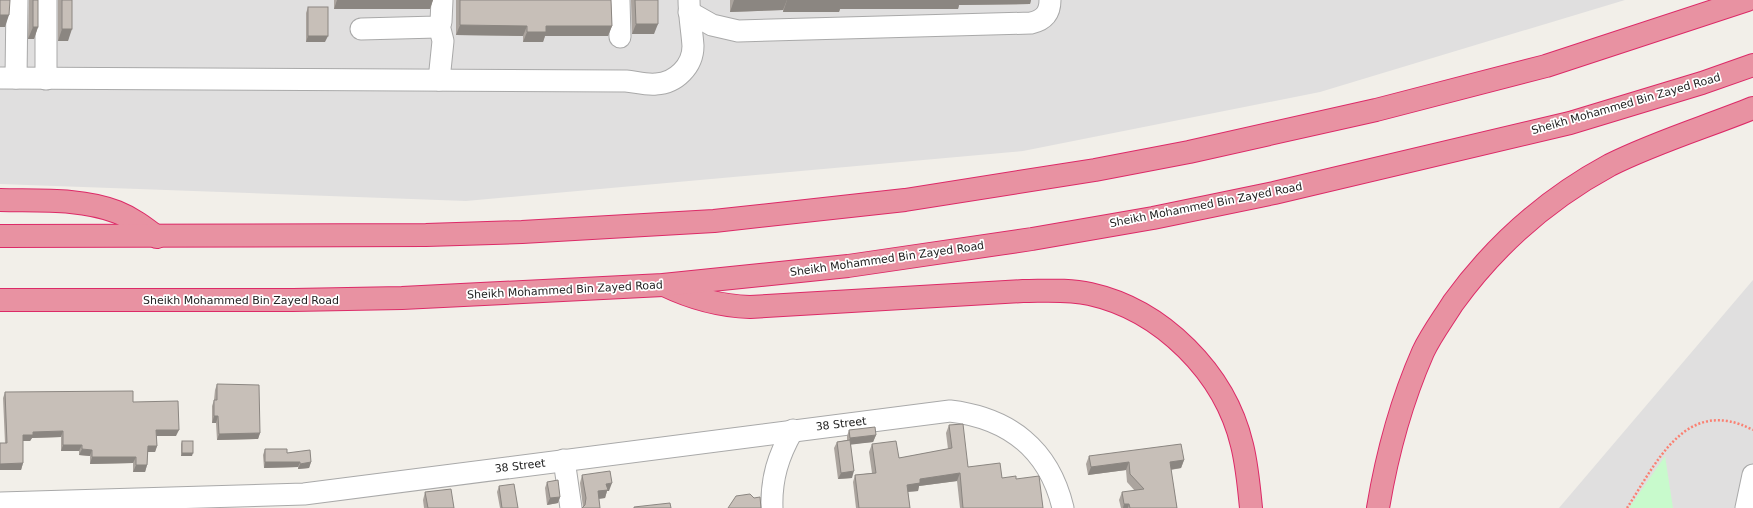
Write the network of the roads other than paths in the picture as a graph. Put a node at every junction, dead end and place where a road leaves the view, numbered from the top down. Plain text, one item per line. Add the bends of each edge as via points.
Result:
1 (17, 0) edge
2 (46, 0) edge
3 (442, 0) edge
4 (619, 0) edge
5 (1050, 0) edge
6 (1747, 0) edge
7 (689, 6) edge
8 (439, 25) junction
9 (361, 29) dead end
10 (620, 37) dead end
11 (1753, 65) edge
12 (8, 78) edge
13 (46, 78) junction
14 (439, 80) junction
15 (1753, 108) edge
16 (0, 200) edge
17 (0, 236) edge
18 (157, 236) junction
19 (663, 285) junction
20 (0, 300) edge
21 (793, 430) junction
22 (564, 460) junction
23 (1753, 475) edge
24 (311, 501) edge
25 (0, 503) edge
26 (80, 505) edge
27 (571, 508) edge
28 (772, 508) edge
29 (1063, 508) edge
30 (1251, 508) edge
31 (1378, 508) edge
32 (1746, 508) edge

1 - 12 street
2 - 13 street
3 - 8 street via 442,18
4 - 10 street
5 - 7 street via 1045,17 1031,23 738,31 712,25
6 - 18 highway via 1546,66 1376,110 1189,152 992,188 810,212 618,228 426,234
7 - 14 street via 683,44 673,62 644,78 626,81
8 - 9 street via 434,28
8 - 14 street via 443,41
11 - 19 highway, Sheikh Mohammed Bin Zayed Road via 1570,123 1274,193 1161,216 1032,239 848,266
12 - 13 street
13 - 14 street
15 - 31 highway via 1645,149 1610,166 1545,206 1516,230 1489,258 1443,318 1424,351 1404,398 1391,443
16 - 18 highway via 95,206 117,212
17 - 18 highway
19 - 20 highway, Sheikh Mohammed Bin Zayed Road via 394,298
19 - 30 highway via 705,302 750,307 1023,291 1090,294 1120,304 1149,318 1175,337 1198,360 1217,385 1232,414 1242,444
21 - 22 street, 38 Street
21 - 28 street via 782,449 775,470
21 - 29 street, 38 Street via 950,411 993,420 1013,431 1042,459 1060,493
22 - 24 street, 38 Street
22 - 27 street
23 - 32 street
24 - 26 street, 38 Street
25 - 26 street, 38 Street

